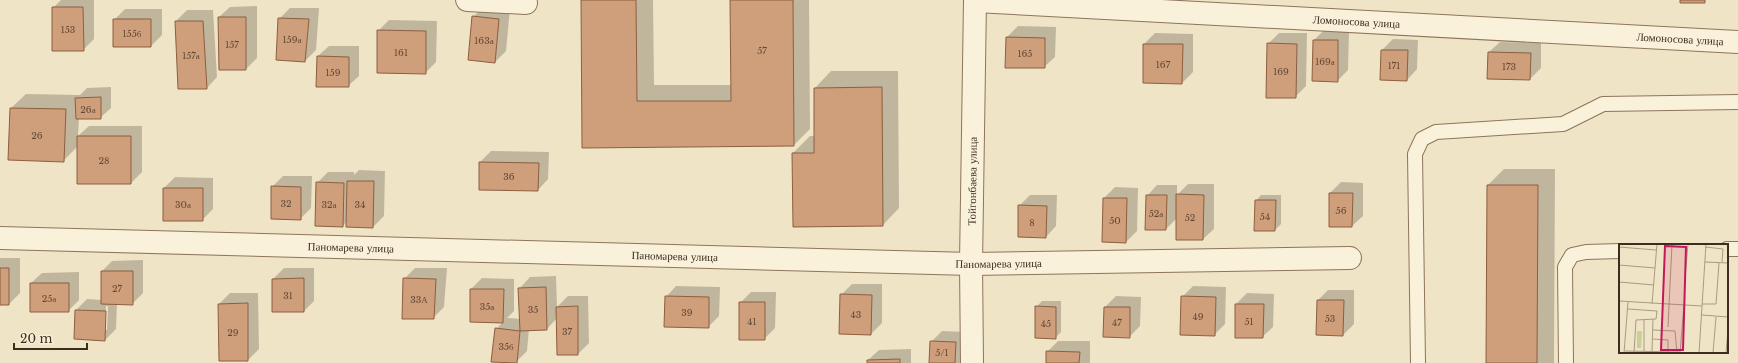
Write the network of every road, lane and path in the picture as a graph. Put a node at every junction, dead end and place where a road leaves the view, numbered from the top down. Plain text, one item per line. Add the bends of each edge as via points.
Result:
1 (467, 0) edge
2 (976, 1) edge
3 (526, 3) dead end
4 (1738, 42) edge
5 (1738, 102) edge
6 (0, 238) edge
7 (1619, 251) edge
8 (1350, 258) dead end
9 (971, 264) junction
10 (972, 363) edge
11 (1418, 363) edge
12 (1566, 363) edge

1 - 3 street
2 - 4 street, Ломоносова улица
2 - 9 street, Тойгонбаева улица
5 - 11 lane via 1603,104 1563,124 1436,132 1422,139 1415,154
6 - 9 street, Паномарева улица
7 - 12 lane via 1572,255 1565,267
8 - 9 street, Паномарева улица
9 - 10 street, Тойгонбаева улица

